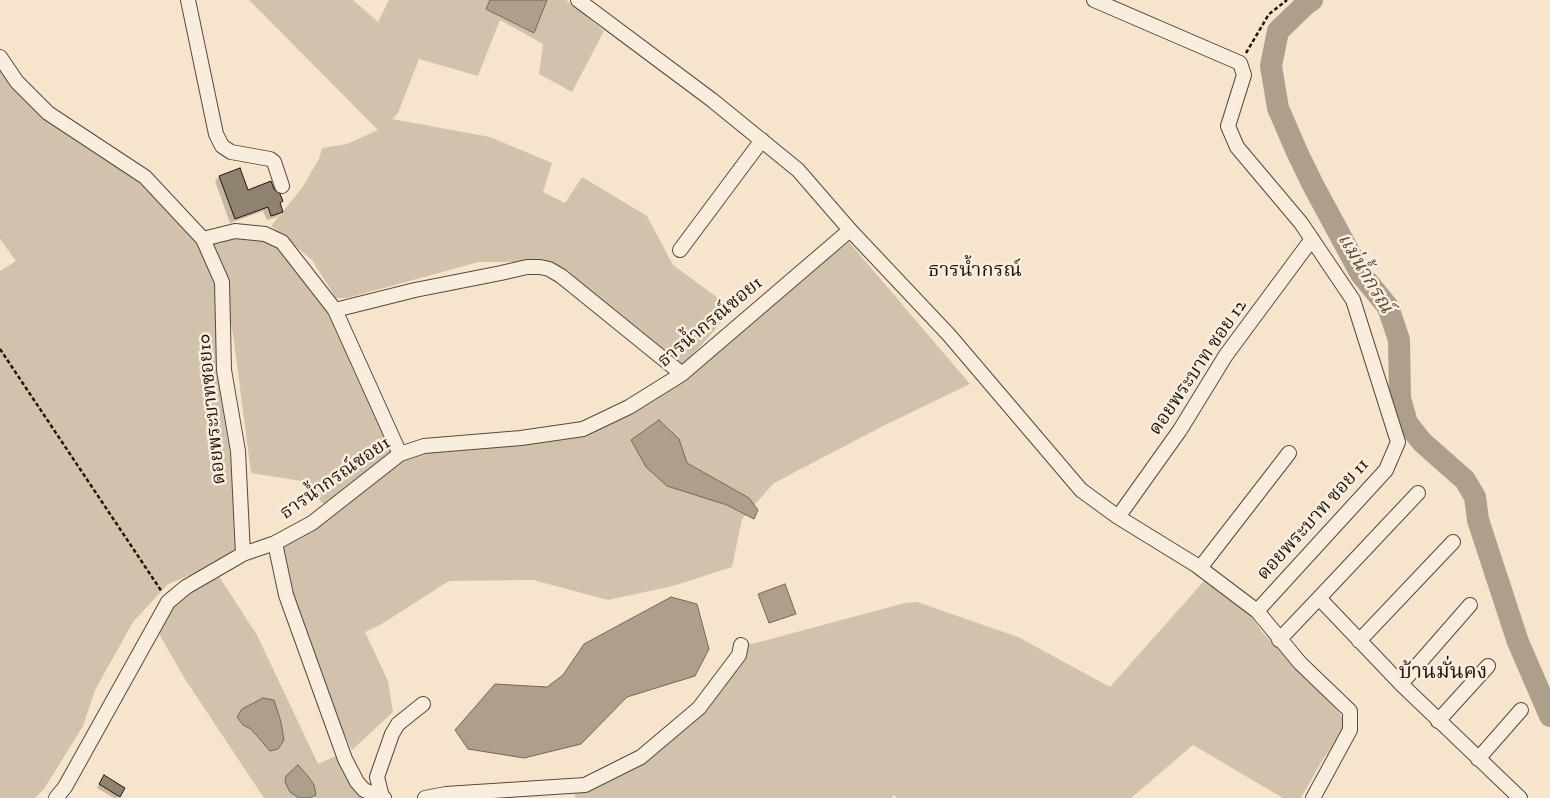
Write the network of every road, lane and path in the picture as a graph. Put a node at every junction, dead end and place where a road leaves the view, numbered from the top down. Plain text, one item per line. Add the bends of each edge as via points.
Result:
1 (188, 0) edge
2 (578, 0) edge
3 (1094, 0) edge
4 (1288, 0) edge
5 (0, 57) edge
6 (1240, 63) junction
7 (762, 140) junction
8 (282, 186) dead end
9 (850, 230) junction
10 (203, 239) junction
11 (1312, 239) junction
12 (680, 250) dead end
13 (335, 310) junction
14 (0, 349) edge
15 (682, 374) junction
16 (1289, 453) dead end
17 (400, 454) junction
18 (1418, 493) dead end
19 (1118, 518) junction
20 (1453, 542) dead end
21 (275, 543) junction
22 (243, 554) junction
23 (1200, 568) junction
24 (1319, 598) junction
25 (168, 602) junction
26 (1470, 605) dead end
27 (1257, 611) junction
28 (1280, 640) junction
29 (1359, 641) junction
30 (741, 645) dead end
31 (1488, 666) dead end
32 (1401, 684) junction
33 (422, 704) dead end
34 (1521, 710) dead end
35 (1438, 721) junction
36 (1478, 759) junction
37 (56, 798) edge
38 (383, 798) edge
39 (425, 798) edge
40 (1313, 798) edge
41 (1520, 798) edge

1 - 8 street via 216,134 222,146 231,152 270,159
2 - 7 street
3 - 6 street
4 - 6 path via 1269,14
5 - 10 street, ดอยพระบาทซอย10 via 18,82 48,112 145,177
6 - 11 street, ดอยพระบาท ซอย 11 via 1244,75 1228,126 1237,147
7 - 9 street via 798,170
7 - 12 street
9 - 15 street, ธารน้ำกรณ์ซอย1
9 - 19 street via 949,335 1081,490
10 - 13 street via 235,231 254,232 282,242
10 - 22 street, ดอยพระบาทซอย10 via 222,282 224,370 238,451
11 - 19 street, ดอยพระบาท ซอย 12 via 1226,355 1180,430
11 - 27 street, ดอยพระบาท ซอย 11 via 1353,300 1398,442 1386,470
13 - 15 street via 415,290 526,267 540,267 561,276
13 - 17 street
14 - 25 path
15 - 17 street, ธารน้ำกรณ์ซอย1 via 629,407 584,429 424,446
16 - 23 street
17 - 21 street, ธารน้ำกรณ์ซอย1 via 312,523
18 - 24 street
19 - 23 street
20 - 29 street
21 - 22 street, ธารน้ำกรณ์ซอย1
21 - 38 street via 286,595 345,759 364,790
22 - 25 street, ธารน้ำกรณ์ซอย1
23 - 27 street
24 - 28 street
24 - 29 street
25 - 37 street, ธารน้ำกรณ์ซอย1
26 - 32 street
27 - 28 street
28 - 40 street via 1350,710 1350,730
29 - 32 street
30 - 39 street via 739,655 699,708 641,757 585,786
31 - 35 street
32 - 35 street
33 - 38 street via 398,724 392,734 376,777
34 - 36 street
35 - 36 street
36 - 41 street

